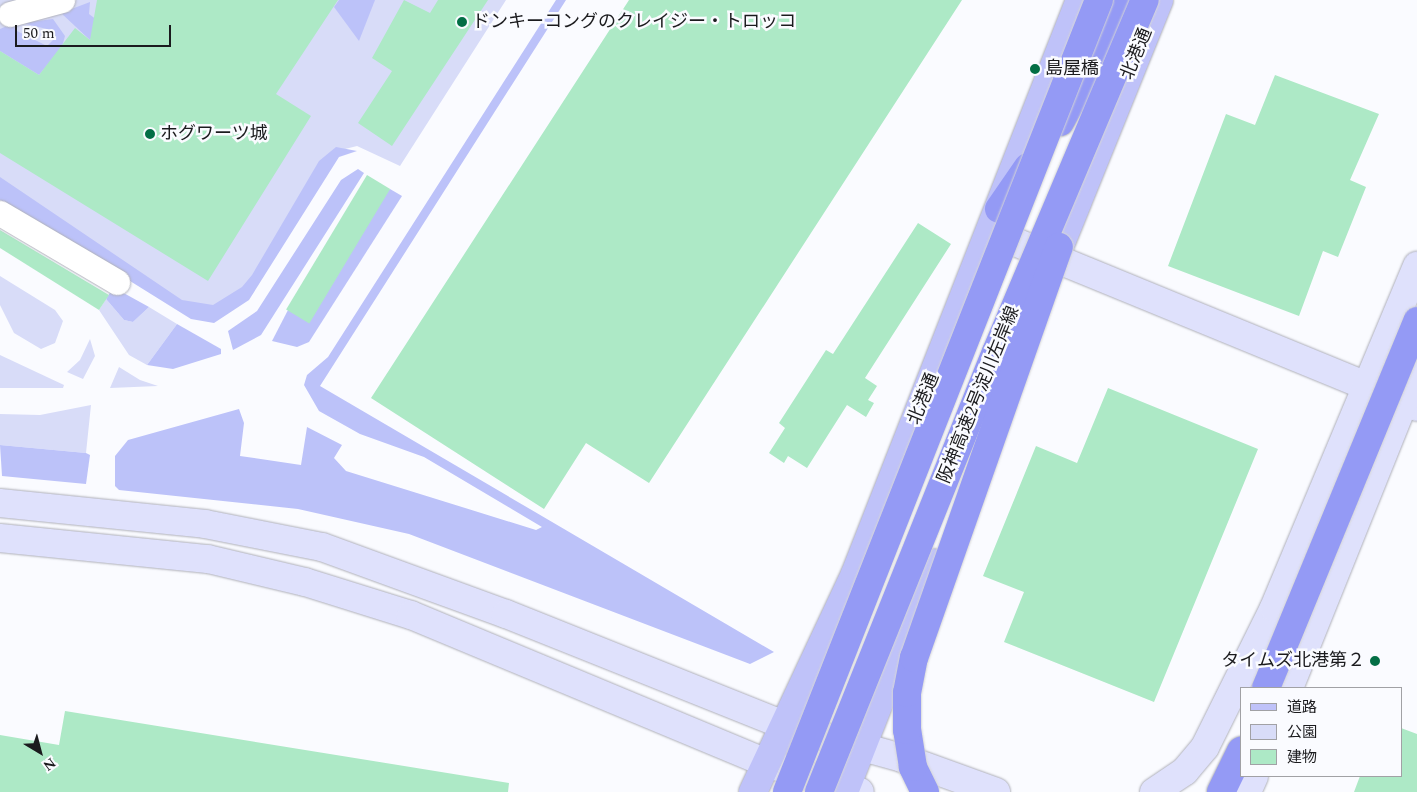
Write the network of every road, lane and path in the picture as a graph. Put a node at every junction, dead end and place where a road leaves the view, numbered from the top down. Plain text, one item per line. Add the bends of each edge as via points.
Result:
1 (62, 0) edge
2 (1080, 0) edge
3 (1099, 0) edge
4 (1121, 0) edge
5 (1146, 0) edge
6 (1159, 0) edge
7 (10, 14) dead end
8 (0, 213) edge
9 (995, 221) junction
10 (1054, 258) junction
11 (1417, 266) edge
12 (117, 282) dead end
13 (1417, 321) edge
14 (1417, 370) edge
15 (1368, 387) junction
16 (1410, 404) edge
17 (0, 503) edge
18 (0, 538) edge
19 (1266, 687) edge
20 (1289, 687) edge
21 (783, 725) junction
22 (861, 750) junction
23 (1240, 753) edge
24 (766, 764) junction
25 (1254, 777) edge
26 (850, 790) edge
27 (753, 792) edge
28 (787, 792) edge
29 (819, 792) edge
30 (925, 792) edge
31 (996, 792) edge
32 (1154, 792) edge
33 (1220, 792) edge
34 (1247, 792) edge

1 - 7 street
2 - 9 main road, 北港通
3 - 28 highway, 阪神高速2号淀川左岸線, bridge
4 - 9 highway via 1093,64
5 - 29 highway, 阪神高速2号淀川左岸線, bridge via 996,352
5 - 30 highway, bridge via 914,658 907,693 907,730 913,767
6 - 10 main road, 北港通
8 - 12 street
9 - 10 street
9 - 21 main road, 北港通 via 855,574
10 - 15 street
10 - 22 main road, 北港通
11 - 15 street
13 - 19 highway, bridge
14 - 16 street
15 - 16 street
15 - 32 street via 1274,608 1205,747 1185,771
16 - 20 street
17 - 21 street via 205,524 322,547 506,614
18 - 24 street via 208,559 305,582 410,615
21 - 22 street
21 - 24 main road, 北港通
22 - 26 main road, 北港通
22 - 31 street via 902,758
23 - 33 highway
24 - 26 street
24 - 27 main road, 北港通
25 - 34 street

